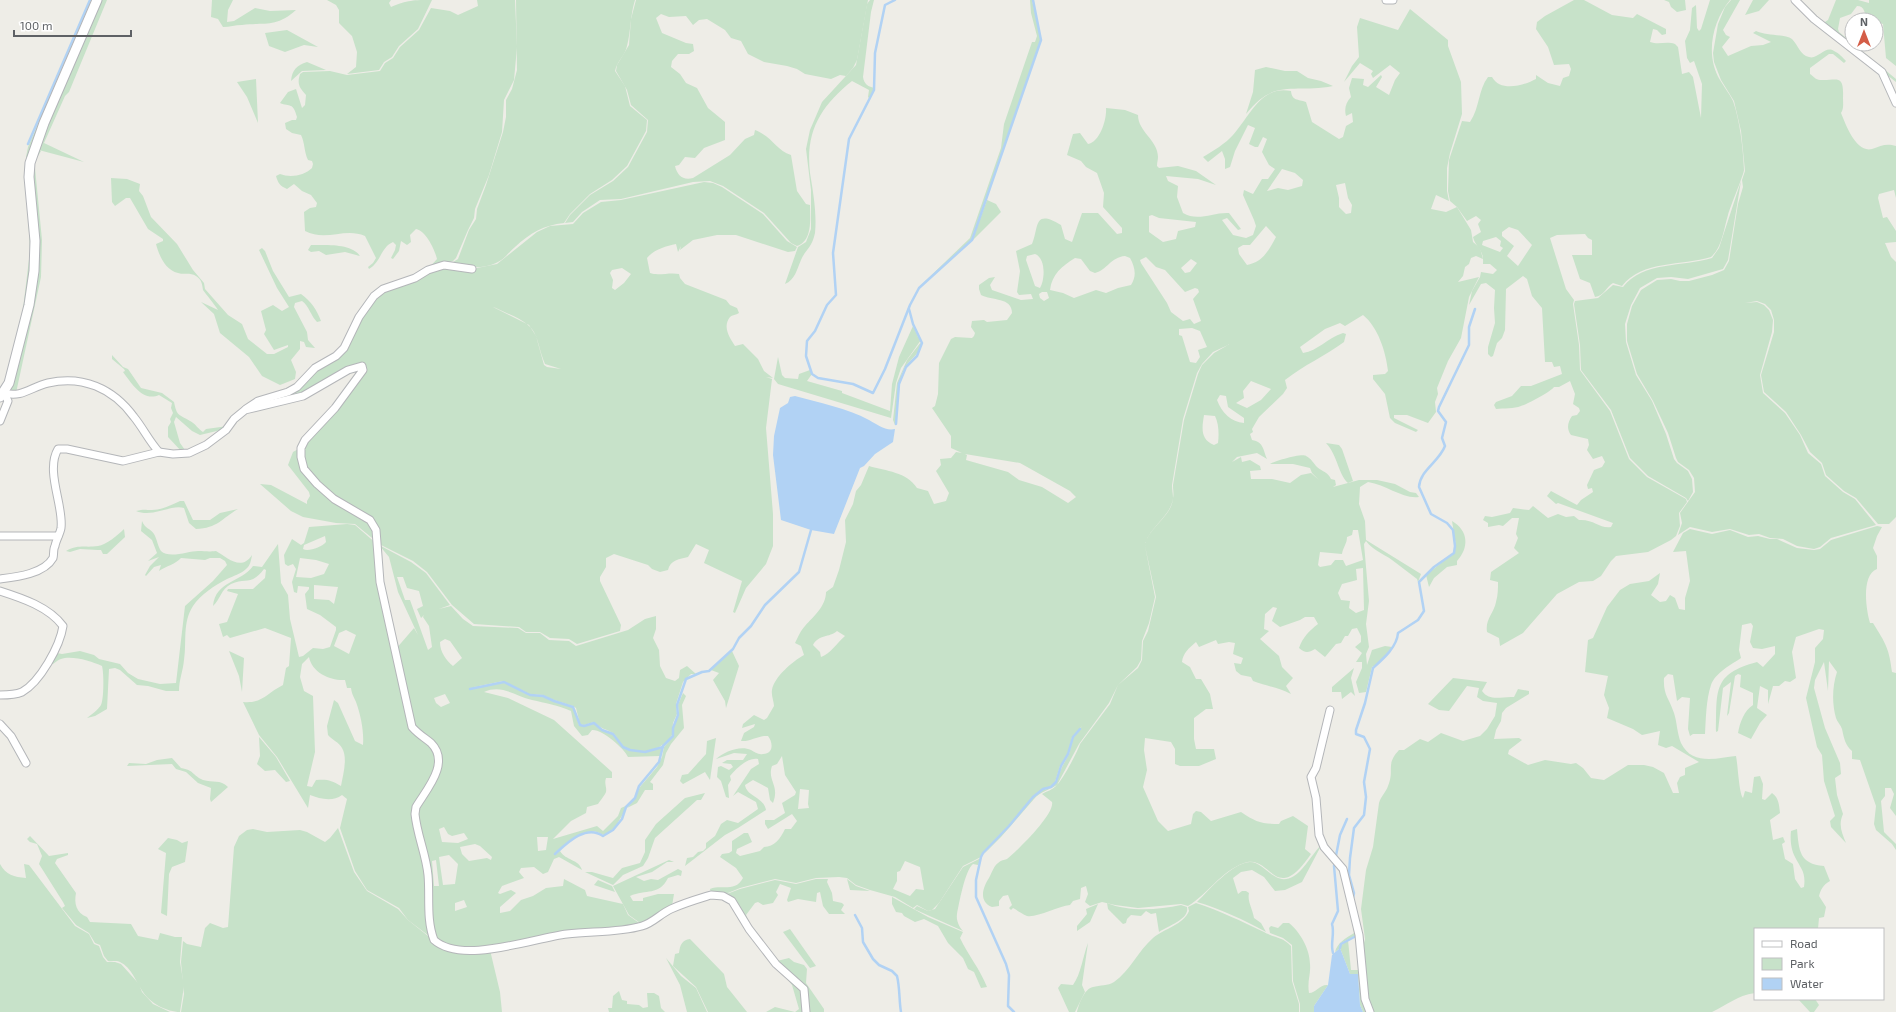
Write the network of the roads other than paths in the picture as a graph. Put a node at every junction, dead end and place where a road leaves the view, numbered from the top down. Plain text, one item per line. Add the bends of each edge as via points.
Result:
1 (97, 0) edge
2 (1386, 0) edge
3 (1393, 0) edge
4 (1795, 0) edge
5 (1896, 103) edge
6 (472, 269) dead end
7 (2, 395) edge
8 (245, 410) junction
9 (0, 421) edge
10 (159, 452) junction
11 (0, 536) edge
12 (58, 536) junction
13 (0, 579) edge
14 (0, 591) edge
15 (0, 695) edge
16 (1330, 710) dead end
17 (0, 724) edge
18 (26, 763) dead end
19 (806, 1012) edge
20 (1370, 1012) edge

1 - 7 street via 30,163 35,241 34,271 21,339 9,383
2 - 3 street
4 - 5 street via 1814,19 1882,72
6 - 8 street via 444,265 384,289 374,296 359,317 344,348 336,356 315,368 297,387 258,401
7 - 9 street via 8,401
7 - 10 street via 13,396 61,380 94,385 111,392 124,404
8 - 10 street via 211,442 190,454
8 - 19 street via 303,396 348,370 362,366 363,370 335,408 305,440 301,448 301,457 304,469 317,484 334,499 370,520 376,530 380,582 409,717 412,727 432,744 438,755 439,767 414,814 426,858 429,918 434,940 443,947 453,949 491,950 567,934 637,928 656,920 670,910 717,894 732,901 748,929 776,964 804,989
10 - 12 street via 123,462 58,449 54,455 54,462 61,528
11 - 12 street
12 - 13 street via 53,558 39,571
14 - 15 street via 50,612 63,626 52,658 30,686 17,694
16 - 20 street via 1316,768 1310,777 1324,847 1343,869 1359,935 1365,999
17 - 18 street via 12,736

